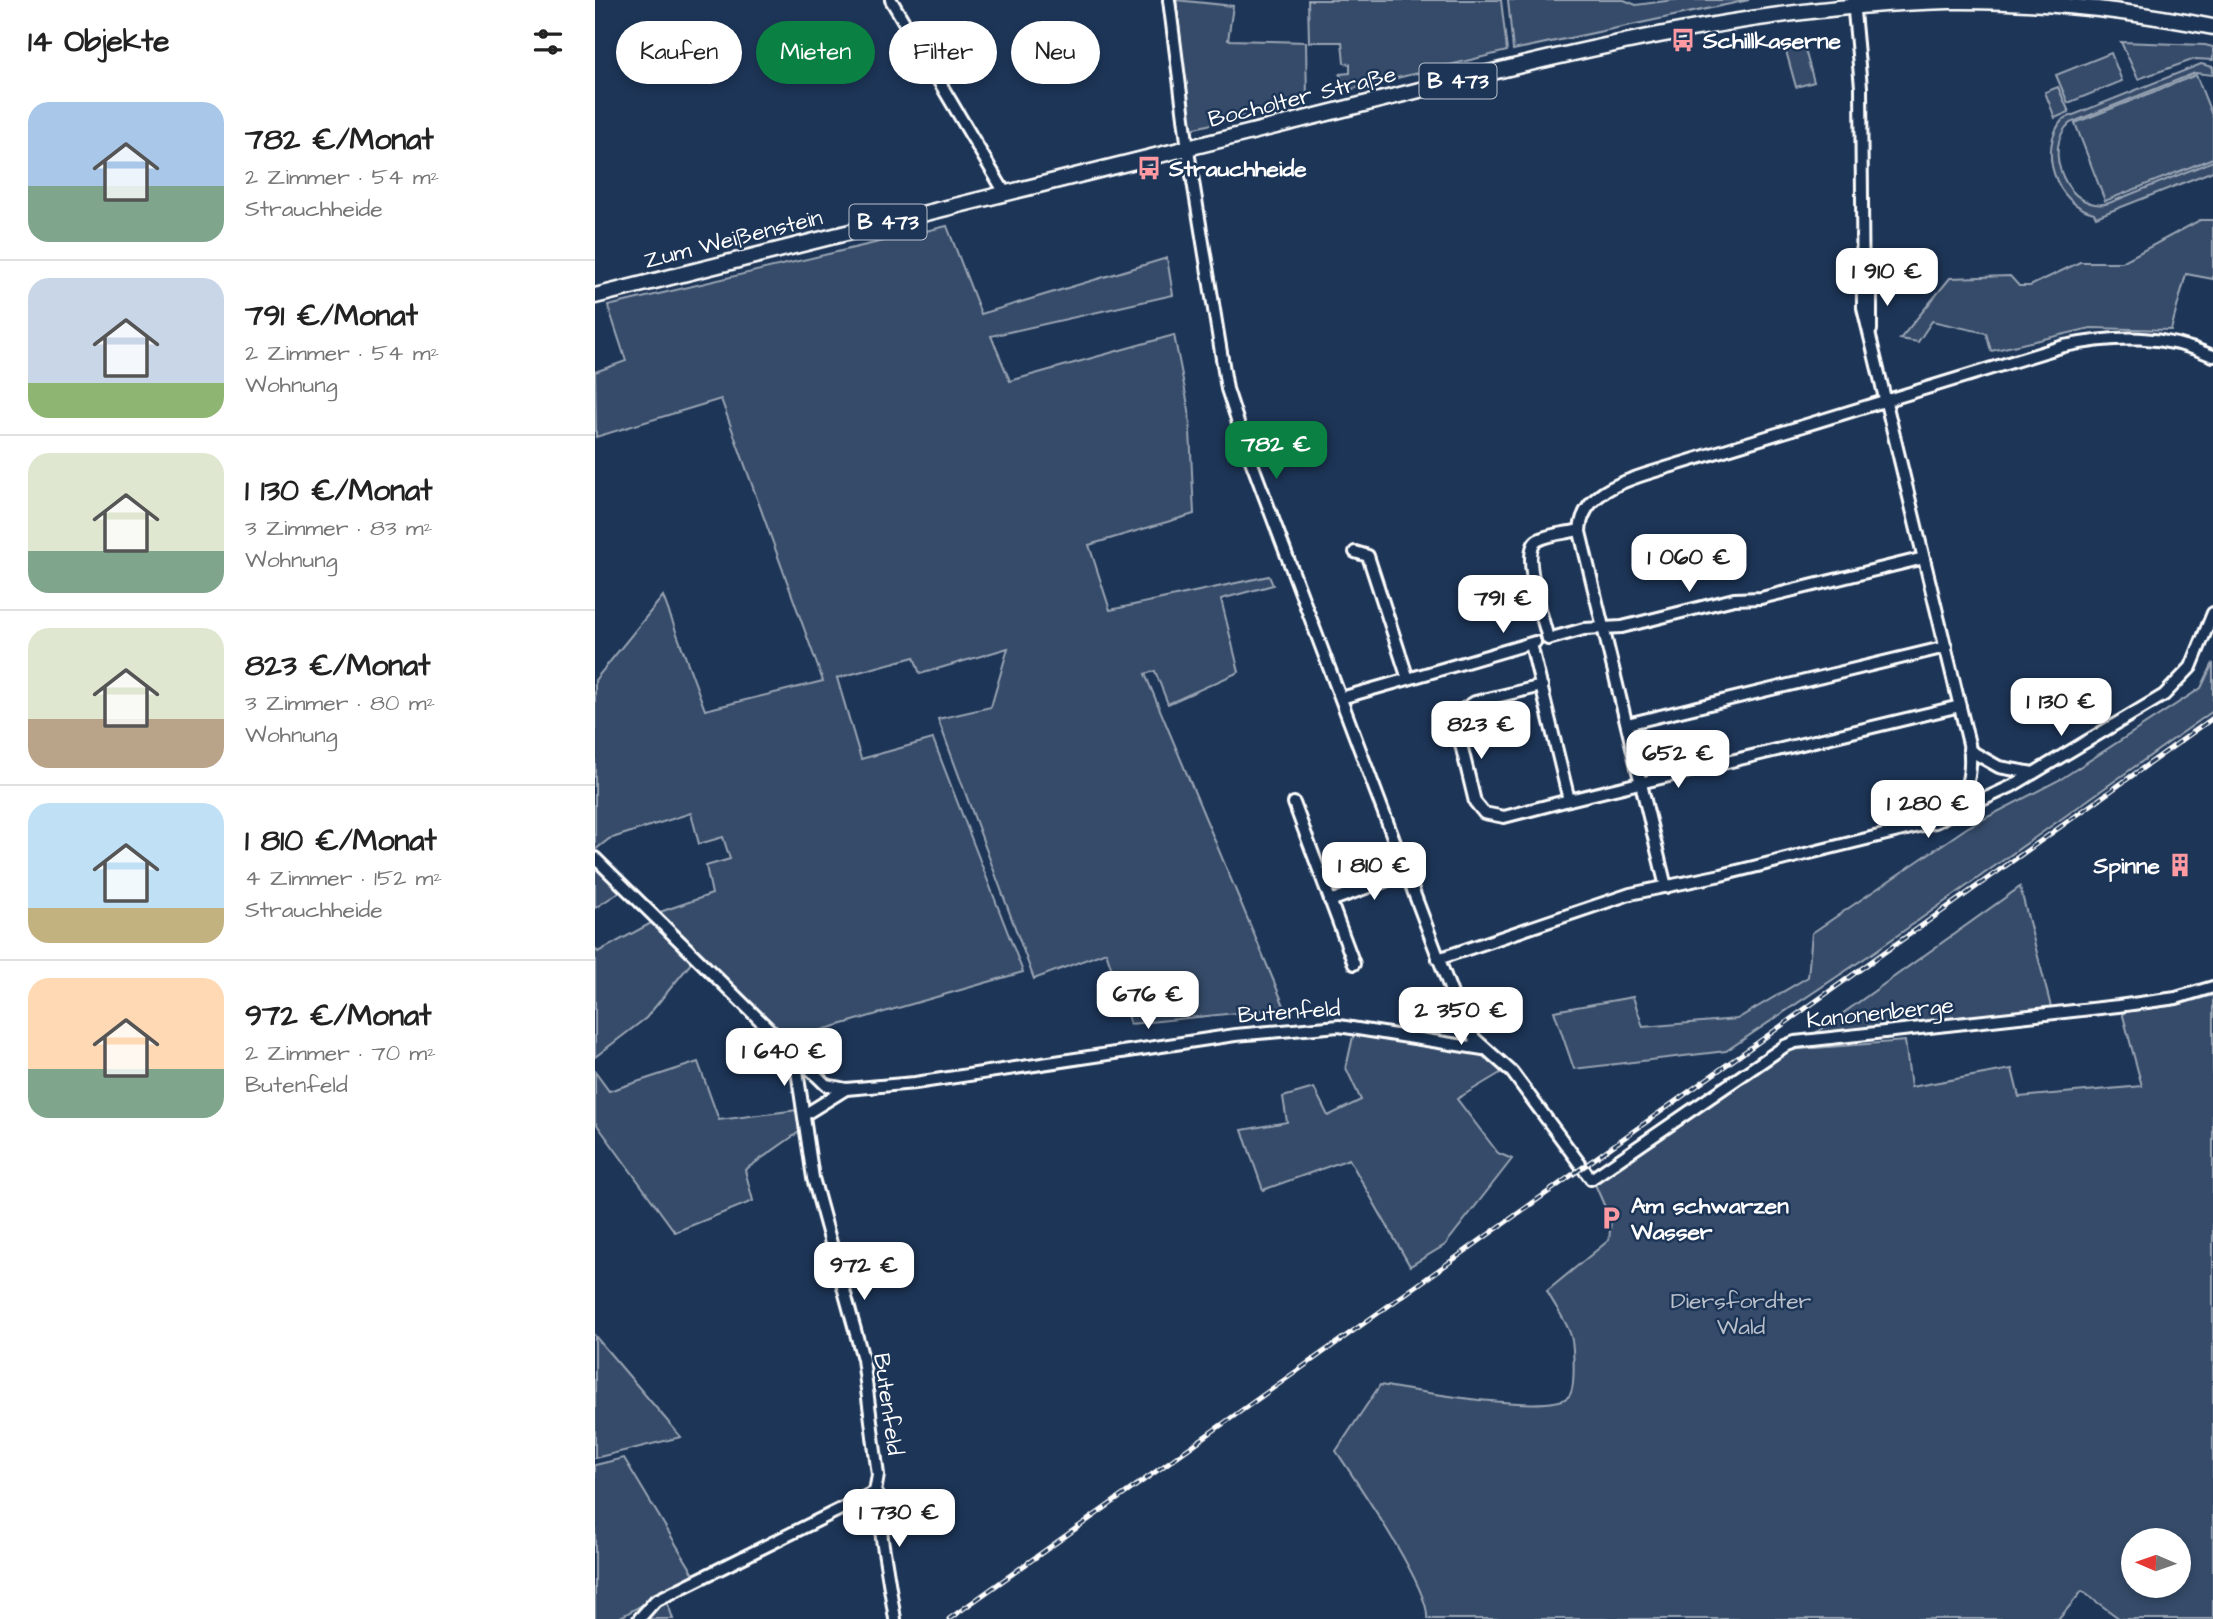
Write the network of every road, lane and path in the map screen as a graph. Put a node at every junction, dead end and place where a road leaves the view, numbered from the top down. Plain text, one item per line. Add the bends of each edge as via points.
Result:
1 (891, 0) edge
2 (1169, 0) edge
3 (1853, 3) edge
4 (2213, 27) edge
5 (1184, 148) junction
6 (1005, 193) junction
7 (595, 296) edge
8 (2213, 356) edge
9 (1887, 402) junction
10 (1580, 530) junction
11 (1355, 552) dead end
12 (1924, 558) junction
13 (2213, 613) edge
14 (1603, 629) junction
15 (1548, 639) junction
16 (1531, 644) junction
17 (1946, 647) junction
18 (1408, 679) junction
19 (1542, 686) junction
20 (1341, 698) junction
21 (1959, 706) junction
22 (1627, 724) junction
23 (1969, 750) junction
24 (2033, 773) junction
25 (1641, 782) junction
26 (1569, 800) junction
27 (1294, 803) dead end
28 (1948, 816) junction
29 (595, 858) edge
30 (1407, 873) junction
31 (1666, 887) junction
32 (1330, 901) junction
33 (1438, 959) junction
34 (1354, 964) dead end
35 (2213, 987) edge
36 (1463, 1023) junction
37 (1450, 1042) junction
38 (1485, 1050) junction
39 (795, 1057) junction
40 (846, 1089) junction
41 (804, 1115) junction
42 (875, 1492) junction
43 (639, 1619) edge
44 (895, 1619) edge

1 - 6 street
2 - 5 street
3 - 4 main road, Bocholter Straße / B 473 via 2030,2
3 - 5 main road, Bocholter Straße / B 473 via 1589,51
3 - 9 street via 1860,72 1863,308
5 - 6 main road, Zum Weißenstein / B 473
5 - 20 street via 1227,389
6 - 7 main road, Zum Weißenstein / B 473
8 - 9 street via 2156,338 2099,339 2044,351
9 - 10 street via 1618,483 1595,499
9 - 12 street
10 - 14 street
10 - 15 street via 1537,540 1531,549 1530,563
11 - 18 street via 1368,556
12 - 14 street via 1761,598 1734,599
12 - 17 street
13 - 24 street via 2195,660 2175,687
14 - 15 street
14 - 22 street
15 - 16 street
16 - 18 street
16 - 19 street
17 - 21 street
17 - 22 street
18 - 20 street
19 - 26 street
19 - 26 street via 1465,707 1457,721 1475,802 1488,816 1504,817
20 - 30 street
21 - 23 street
21 - 25 street
22 - 25 street
23 - 24 street via 1999,767
23 - 28 street via 1966,787
24 - 28 street
25 - 26 street
25 - 31 street
27 - 32 street
28 - 31 street
29 - 39 street, Butenfeld
30 - 32 street
30 - 33 street
31 - 33 street via 1630,894
32 - 34 street
33 - 36 street
35 - 38 street, Kanonenberge via 2176,998 2118,1006 1785,1045 1591,1178 1512,1072
36 - 37 street
36 - 38 street
37 - 38 street, Butenfeld
37 - 40 street, Butenfeld via 1339,1026 1223,1037
39 - 40 street, Butenfeld via 826,1085
39 - 41 street, Butenfeld
40 - 41 street, Butenfeld
41 - 42 street, Butenfeld via 813,1178 863,1359 878,1475
42 - 43 street via 655,1601
42 - 44 street, Butenfeld

